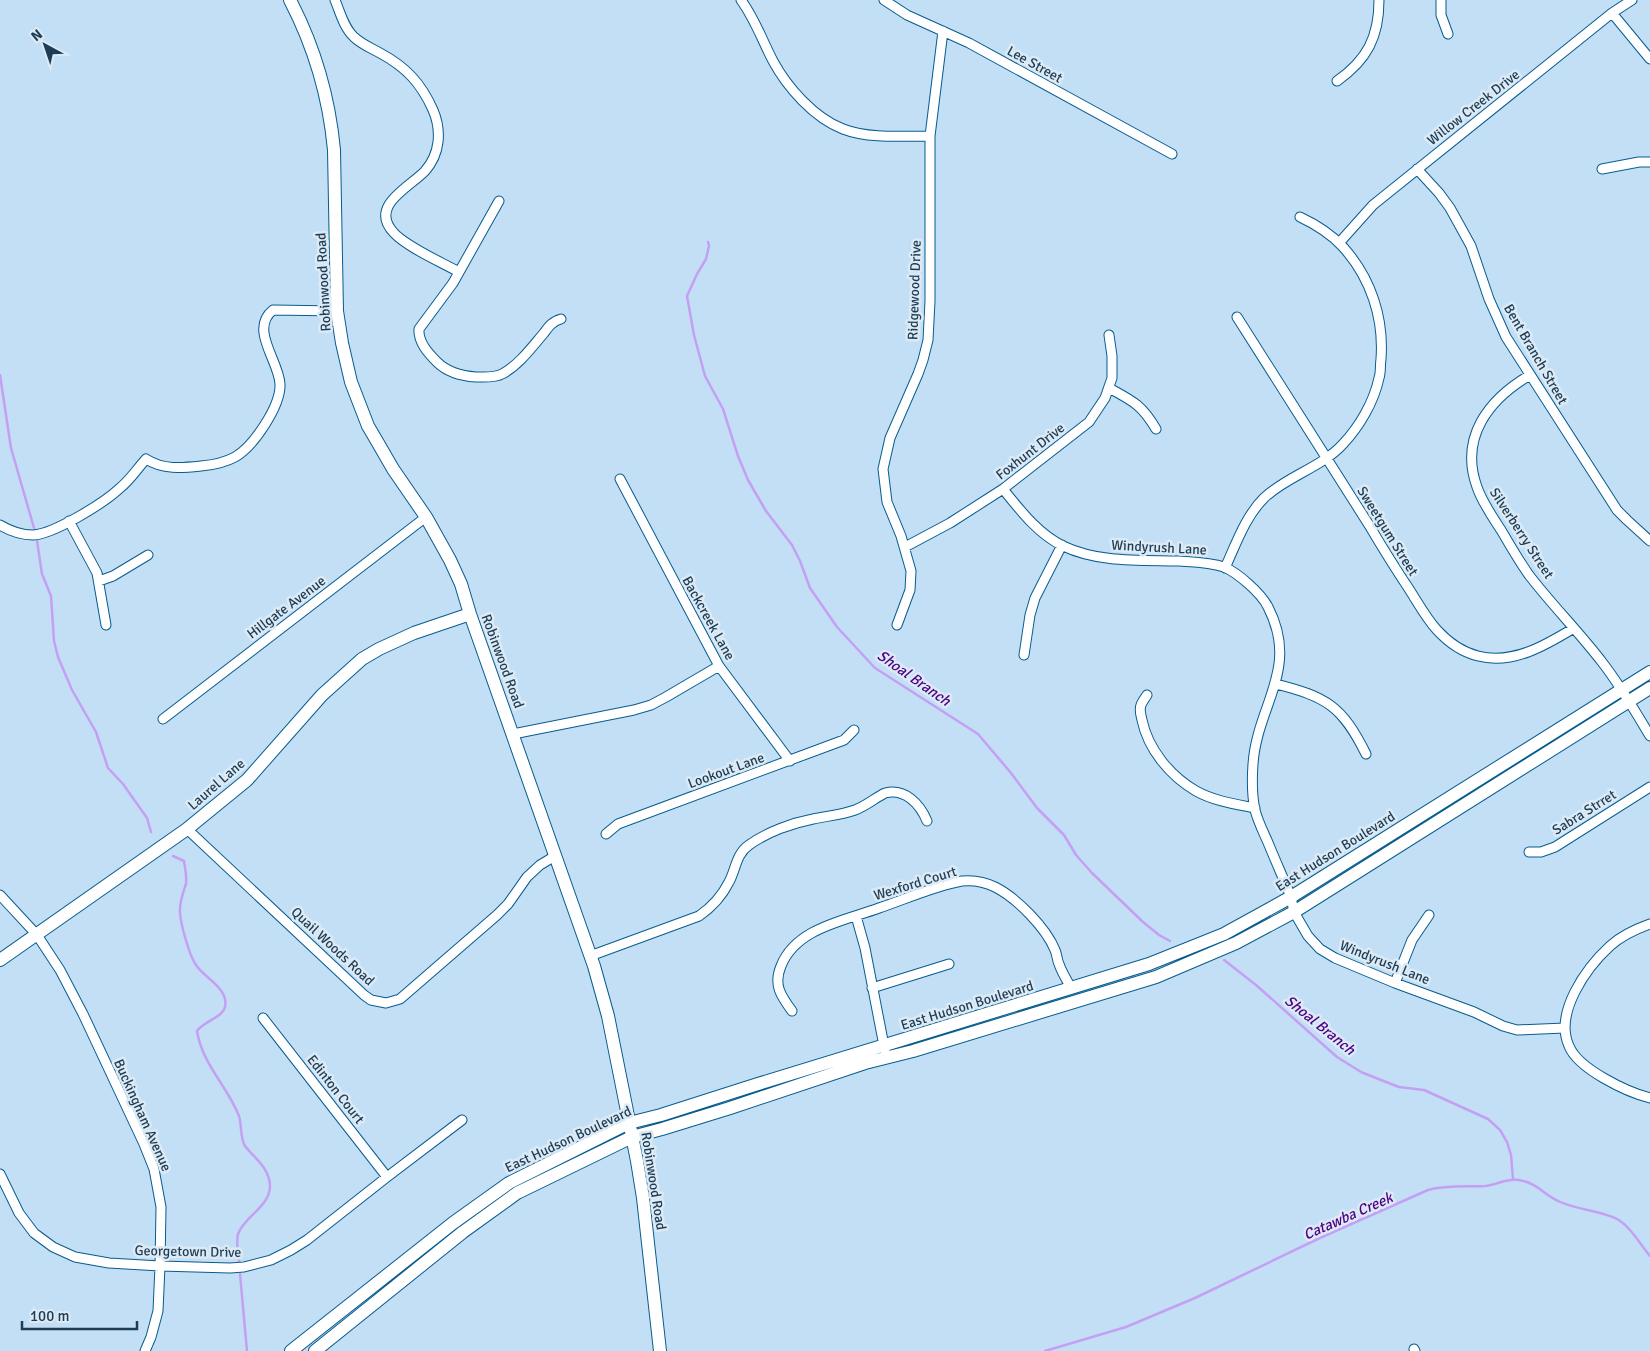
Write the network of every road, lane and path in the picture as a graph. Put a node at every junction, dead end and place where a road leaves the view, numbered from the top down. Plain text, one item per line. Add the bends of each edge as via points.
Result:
1 (290, 0) edge
2 (335, 0) edge
3 (742, 0) edge
4 (884, 0) edge
5 (1379, 0) edge
6 (1441, 0) edge
7 (1632, 0) edge
8 (1612, 14) junction
9 (942, 32) junction
10 (1448, 34) dead end
11 (1650, 59) edge
12 (1337, 81) dead end
13 (930, 136) junction
14 (1172, 154) dead end
15 (1650, 162) edge
16 (1418, 169) junction
17 (1602, 169) dead end
18 (498, 200) dead end
19 (1300, 216) dead end
20 (1339, 243) junction
21 (459, 272) junction
22 (337, 311) junction
23 (1237, 317) dead end
24 (561, 319) dead end
25 (1109, 335) dead end
26 (1530, 374) junction
27 (1109, 388) junction
28 (1156, 429) dead end
29 (1326, 459) junction
30 (620, 479) dead end
31 (1003, 489) junction
32 (426, 518) junction
33 (69, 521) junction
34 (0, 526) edge
35 (1650, 541) edge
36 (1062, 545) junction
37 (905, 547) junction
38 (148, 555) dead end
39 (1225, 568) junction
40 (99, 581) junction
41 (470, 614) junction
42 (106, 625) dead end
43 (897, 625) dead end
44 (1574, 628) junction
45 (1024, 655) dead end
46 (719, 666) junction
47 (1650, 672) edge
48 (1276, 684) junction
49 (1650, 688) edge
50 (1621, 690) junction
51 (1147, 695) dead end
52 (1628, 701) junction
53 (163, 719) dead end
54 (854, 730) dead end
55 (513, 734) junction
56 (1650, 736) edge
57 (1366, 754) dead end
58 (790, 761) junction
59 (1650, 787) edge
60 (1255, 808) junction
61 (927, 821) dead end
62 (187, 829) junction
63 (606, 834) dead end
64 (1529, 852) dead end
65 (555, 856) junction
66 (0, 895) edge
67 (1291, 897) junction
68 (1294, 912) junction
69 (1429, 915) dead end
70 (856, 916) junction
71 (1650, 924) edge
72 (37, 935) junction
73 (590, 956) junction
74 (0, 960) edge
75 (949, 964) dead end
76 (1395, 983) junction
77 (872, 988) junction
78 (1071, 988) junction
79 (1072, 1004) junction
80 (792, 1011) dead end
81 (263, 1018) dead end
82 (1565, 1028) junction
83 (885, 1052) junction
84 (1650, 1098) edge
85 (462, 1120) dead end
86 (629, 1124) junction
87 (632, 1137) junction
88 (0, 1174) edge
89 (387, 1177) junction
90 (160, 1266) junction
91 (145, 1351) edge
92 (291, 1351) edge
93 (315, 1351) edge
94 (660, 1351) edge

1 - 22 main road, Robinwood Road via 320,70 332,127
2 - 21 street via 352,36 411,74 437,120 438,144 430,163 391,200 387,222 403,241
3 - 13 street via 786,82 818,114 843,129 862,133
4 - 9 street, Lee Street via 906,15
5 - 12 street via 1377,26 1368,51
6 - 10 street via 1441,15
7 - 8 street, Willow Creek Drive
8 - 11 street
8 - 16 street, Willow Creek Drive
9 - 13 street, Ridgewood Drive
9 - 14 street, Lee Street via 969,43
13 - 37 street, Ridgewood Drive via 928,340 918,374 890,438 884,469 887,502
15 - 17 street
16 - 20 street, Willow Creek Drive via 1373,205
16 - 26 street, Bent Branch Street via 1459,224 1471,246 1496,317
18 - 21 street
19 - 20 street
20 - 29 street via 1366,280 1376,303 1381,352 1379,378 1366,411 1343,445
21 - 24 street via 446,295 419,329 424,347 449,371 484,377 502,374 524,356 552,322
22 - 32 main road, Robinwood Road via 346,364 368,426
22 - 33 street via 274,310 268,314 264,339 280,386 273,409 246,450 224,462 200,466 163,467 146,459 122,487
23 - 29 street, Sweetgum Street
25 - 27 street, Foxhunt Drive via 1112,367
26 - 35 street, Bent Branch Street via 1617,510
26 - 44 street, Silverberry Street via 1501,395 1486,412 1474,445 1474,478 1480,495 1530,575
27 - 28 street via 1134,401 1146,412
27 - 31 street, Foxhunt Drive via 1094,415 1082,428
29 - 39 street via 1265,498 1246,524
29 - 44 street, Sweetgum Street via 1423,611 1454,645 1479,656 1520,655 1534,651
30 - 46 street, Backcreek Lane
31 - 36 street, Windyrush Lane via 1039,530
31 - 37 street, Foxhunt Drive via 965,515
32 - 41 main road, Robinwood Road via 461,584
32 - 53 street, Hillgate Avenue
33 - 34 street via 46,533 33,535
33 - 40 street
36 - 39 street, Windyrush Lane via 1103,558 1200,562
36 - 45 street via 1035,598
37 - 43 street, Ridgewood Drive via 912,581
38 - 40 street
39 - 48 street, Windyrush Lane via 1255,590 1267,605 1279,641 1280,663
40 - 42 street
41 - 55 main road, Robinwood Road
41 - 62 main road, Laurel Lane via 402,638 362,659 322,695 247,780
44 - 50 street, Silverberry Street
46 - 55 street via 650,705
46 - 58 street, Backcreek Lane
47 - 50 main road, East Hudson Boulevard
48 - 57 street via 1308,693 1333,707 1346,720
48 - 60 street, Windyrush Lane via 1255,752
49 - 52 main road, East Hudson Boulevard
50 - 52 street, Silverberry Street
50 - 67 main road, East Hudson Boulevard
51 - 60 street via 1140,711 1144,728 1151,745 1169,770 1182,782 1212,798
52 - 56 street, Silverberry Street
52 - 68 main road, East Hudson Boulevard
54 - 58 street, Lookout Lane via 844,740
55 - 65 main road, Robinwood Road
58 - 63 street, Lookout Lane via 618,824
59 - 64 street, Sabra Strret via 1555,846 1541,852
60 - 67 street, Windyrush Lane
61 - 73 street via 915,801 900,792 890,792 853,811 812,819 773,832 743,851 720,897 699,916
62 - 65 street, Quail Woods Road via 364,995 386,1003 400,999 452,955 508,904 527,877
62 - 72 main road, Laurel Lane
65 - 73 main road, Robinwood Road
66 - 72 street, Buckingham Avenue
67 - 68 street, Windyrush Lane
67 - 78 main road, East Hudson Boulevard via 1239,927 1172,956
68 - 76 street, Windyrush Lane via 1308,936 1320,948 1335,958
68 - 79 main road, East Hudson Boulevard via 1201,960
69 - 76 street via 1412,940
70 - 77 street
70 - 78 street, Wexford Court via 962,881 980,881 1010,897 1035,921 1055,949 1059,966
70 - 80 street, Wexford Court via 812,933 790,950 779,971 778,984 781,997
71 - 82 street via 1611,945 1597,960 1572,999
72 - 74 main road, Laurel Lane
72 - 90 street, Buckingham Avenue via 83,1014 149,1156 158,1182 161,1207
73 - 86 main road, Robinwood Road via 609,1020
75 - 77 street
76 - 82 street, Windyrush Lane via 1517,1030
77 - 83 street
78 - 79 main road
78 - 83 main road, East Hudson Boulevard
79 - 83 main road, East Hudson Boulevard via 913,1052
81 - 89 street, Edinton Court
82 - 84 street via 1568,1046 1585,1066 1633,1093
83 - 86 main road, East Hudson Boulevard
83 - 87 main road, East Hudson Boulevard via 670,1127
85 - 89 street, Georgetown Drive
86 - 87 main road, Robinwood Road
86 - 92 main road, East Hudson Boulevard via 509,1183 452,1223
87 - 93 main road, East Hudson Boulevard via 517,1192
87 - 94 main road, Robinwood Road via 643,1198
88 - 90 street, Georgetown Drive via 18,1213 34,1233 53,1247 91,1261
89 - 90 street, Georgetown Drive via 308,1240 271,1260 230,1268
90 - 91 street, Buckingham Avenue via 158,1311

